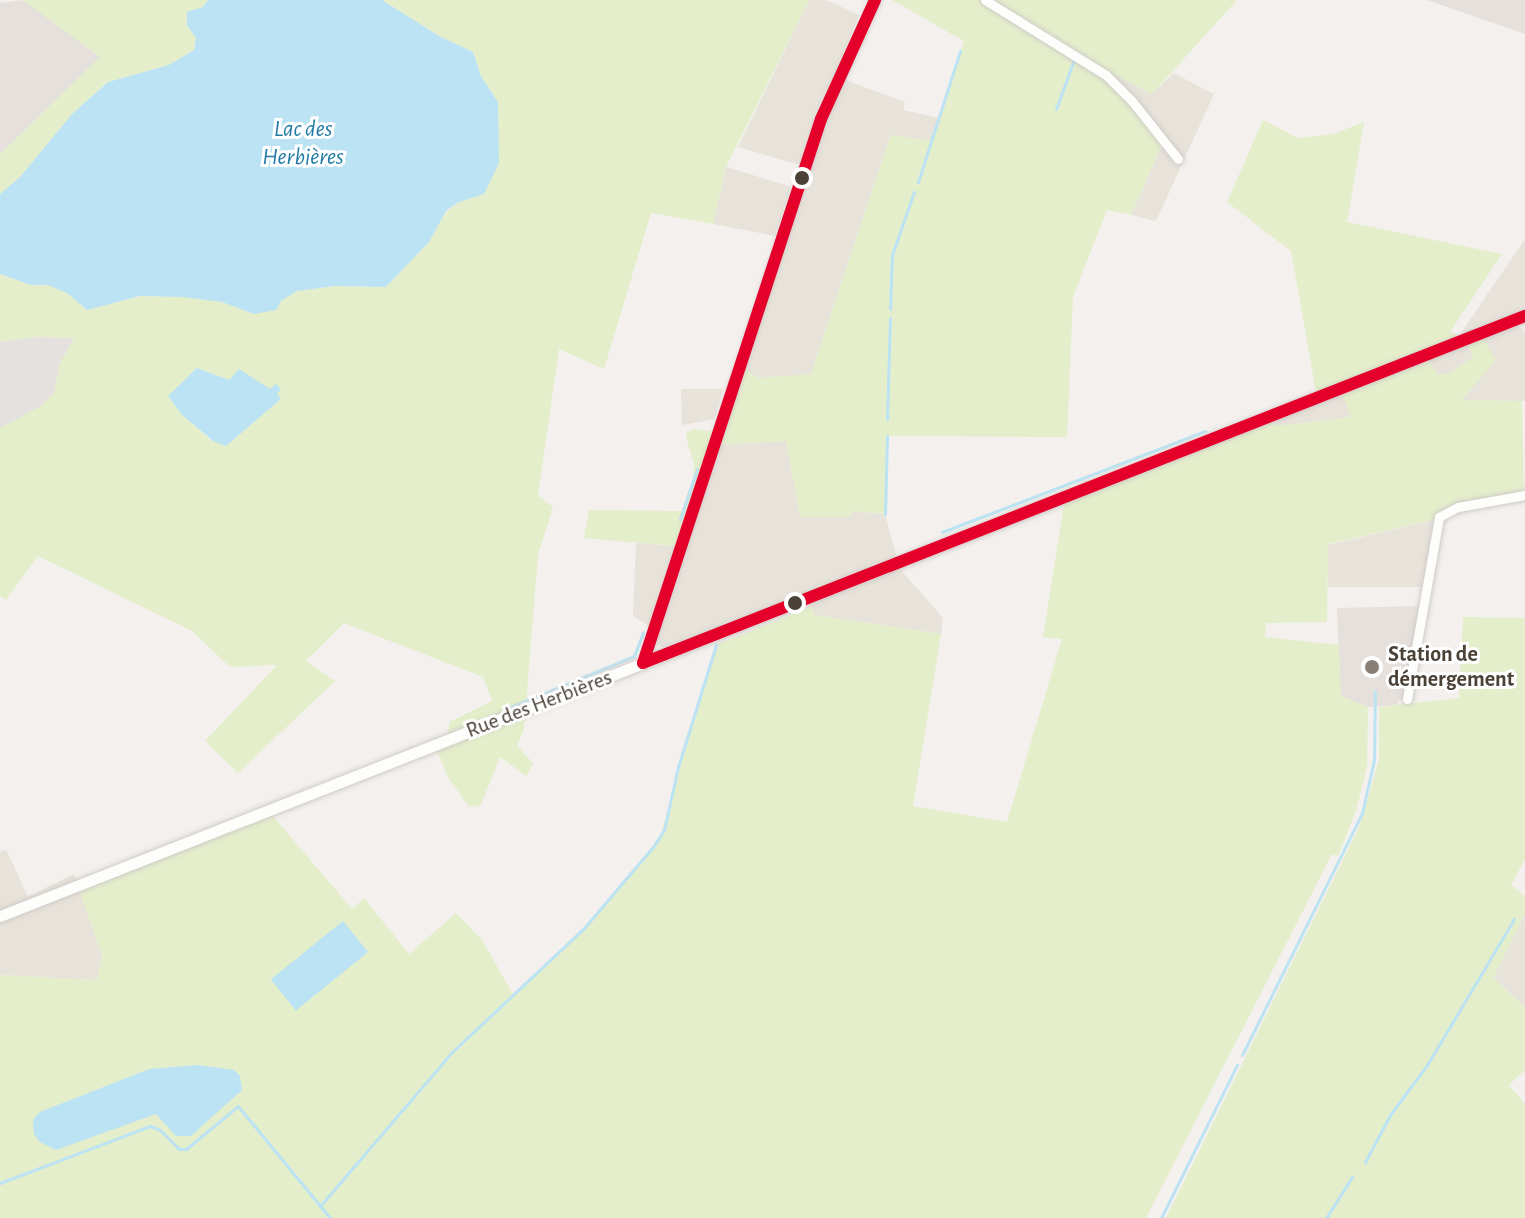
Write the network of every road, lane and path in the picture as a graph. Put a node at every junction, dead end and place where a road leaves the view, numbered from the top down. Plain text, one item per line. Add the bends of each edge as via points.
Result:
1 (875, 0) edge
2 (985, 0) edge
3 (1178, 159) dead end
4 (1525, 316) edge
5 (1525, 495) edge
6 (643, 663) junction
7 (1407, 699) dead end
8 (0, 916) edge

1 - 6 street via 821,119
2 - 3 street via 1106,75
4 - 6 street, Rue des Herbières
5 - 7 street via 1458,507 1439,517
6 - 8 street, Rue des Herbières

